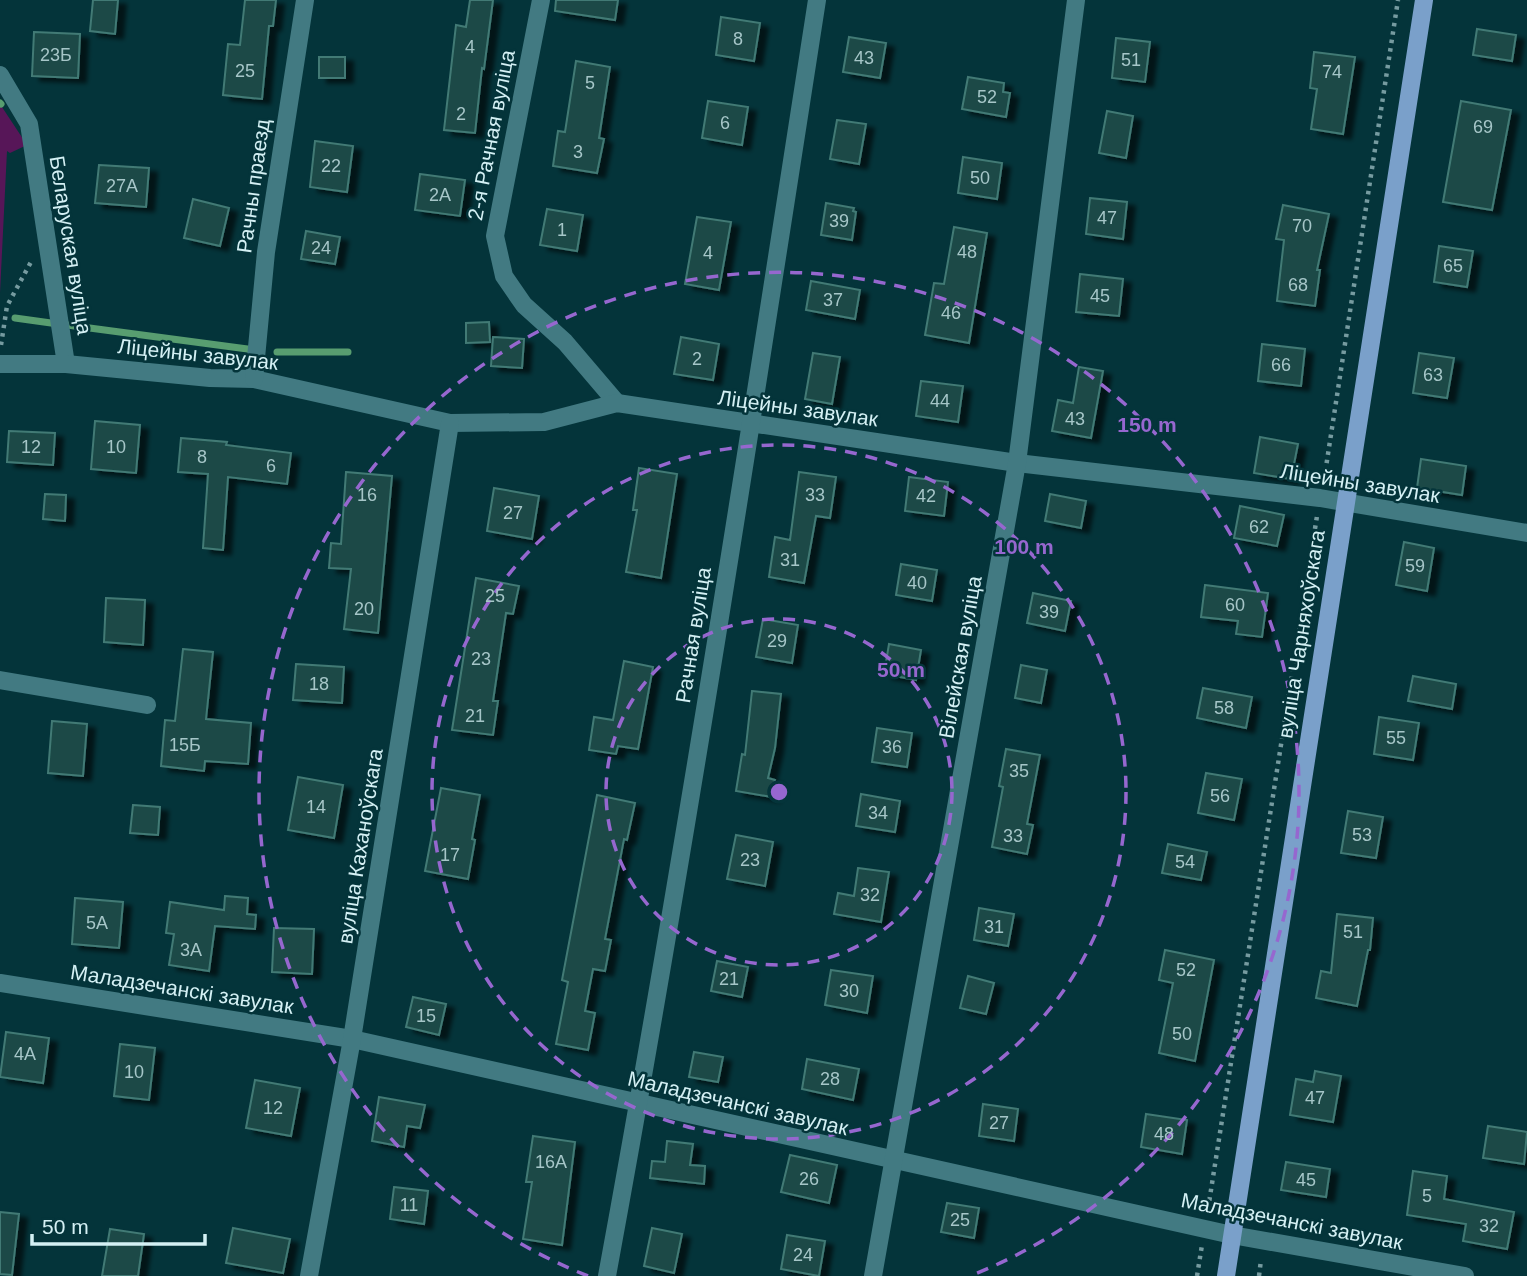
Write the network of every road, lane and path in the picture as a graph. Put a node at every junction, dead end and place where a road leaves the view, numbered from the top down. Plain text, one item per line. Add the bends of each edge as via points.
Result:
1 (304, 0) edge
2 (541, 0) edge
3 (817, 0) edge
4 (1076, 0) edge
5 (1398, 0) edge
6 (1424, 0) edge
7 (0, 75) edge
8 (47, 232) junction
9 (0, 349) edge
10 (0, 364) edge
11 (66, 364) junction
12 (254, 379) junction
13 (617, 402) junction
14 (450, 423) junction
15 (751, 424) junction
16 (1017, 463) junction
17 (1320, 498) junction
18 (1344, 502) junction
19 (1527, 533) edge
20 (0, 680) edge
21 (146, 705) dead end
22 (0, 983) edge
23 (352, 1039) junction
24 (639, 1104) junction
25 (894, 1161) junction
26 (1204, 1228) junction
27 (1232, 1234) junction
28 (309, 1276) edge
29 (607, 1276) edge
30 (873, 1276) edge
31 (1197, 1276) edge
32 (1226, 1276) edge
33 (1465, 1276) edge

1 - 12 street, Рачны праезд via 266,252
2 - 13 street, 2-я Рачная вуліца via 495,236 504,276 524,305 565,342
3 - 15 street, Рачная вуліца
4 - 16 street, Вілейская вуліца
5 - 17 path
6 - 18 main road, вуліца Чарняхоўскага
7 - 8 street, Беларуская вуліца via 29,124
8 - 9 path via 6,306
8 - 11 street, Беларуская вуліца
10 - 11 street, Беларуская вуліца
11 - 12 street, Ліцейны завулак
12 - 14 street, Ліцейны завулак
13 - 14 street, Ліцейны завулак via 544,422
13 - 15 street, Ліцейны завулак
14 - 23 street, вуліца Каханоўскага
15 - 16 street, Ліцейны завулак
15 - 24 street, Рачная вуліца
16 - 17 street, Ліцейны завулак
16 - 25 street, Вілейская вуліца
17 - 18 street, Ліцейны завулак
17 - 26 path
18 - 19 street, Ліцейны завулак
18 - 27 main road, вуліца Чарняхоўскага
20 - 21 street
22 - 23 street, Маладзечанскі завулак
23 - 24 street, Маладзечанскі завулак
23 - 28 street, вуліца Каханоўскага
24 - 25 street, Маладзечанскі завулак
24 - 29 street, Рачная вуліца
25 - 26 street, Маладзечанскі завулак
25 - 30 street, Вілейская вуліца
26 - 27 street, Маладзечанскі завулак
26 - 31 path
27 - 32 main road, вуліца Чарняхоўскага
27 - 33 street, Маладзечанскі завулак

